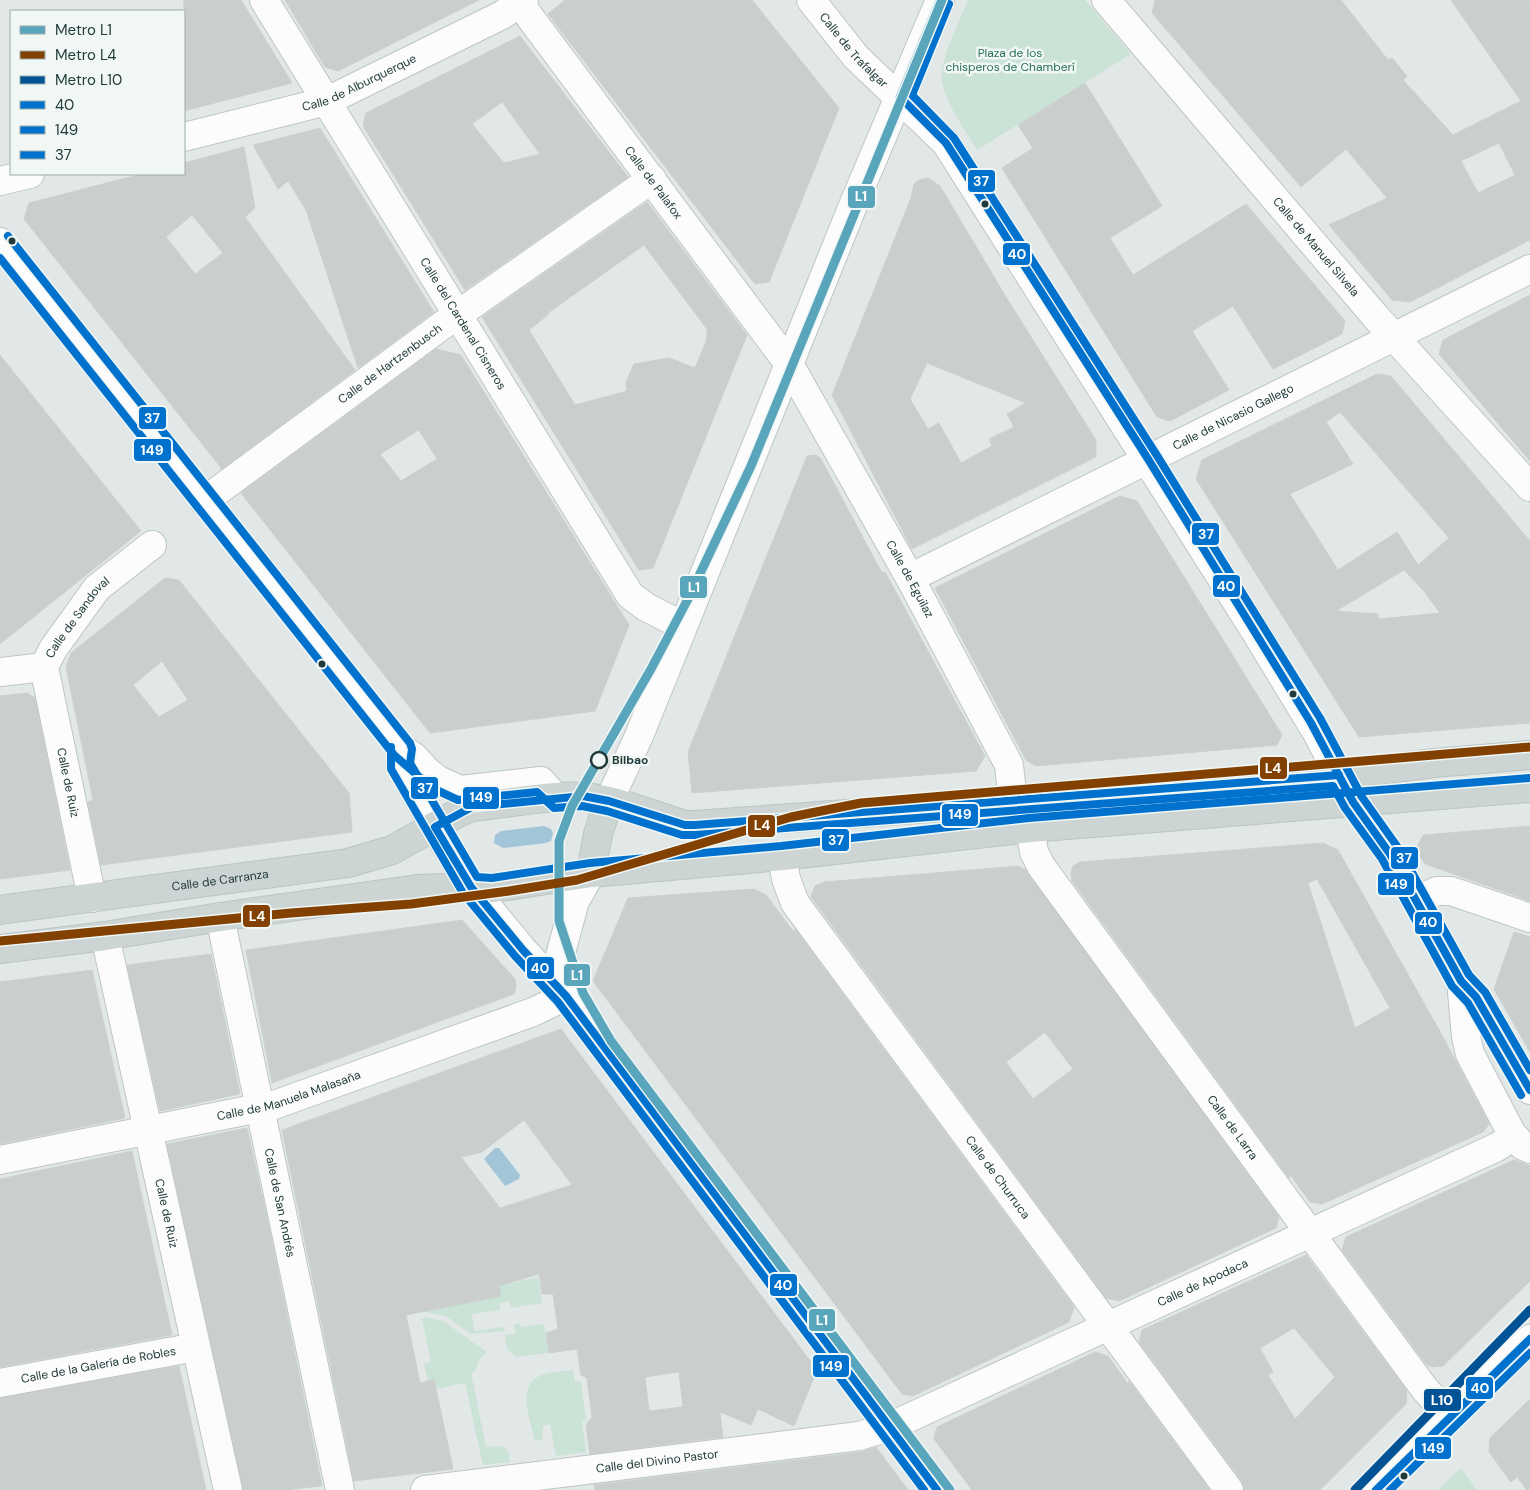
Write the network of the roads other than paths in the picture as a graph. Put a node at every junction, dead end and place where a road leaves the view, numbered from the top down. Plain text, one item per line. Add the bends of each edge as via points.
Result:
1 (264, 0) edge
2 (811, 0) edge
3 (940, 0) edge
4 (1106, 0) edge
5 (520, 1) edge
6 (900, 97) junction
7 (327, 102) junction
8 (185, 137) edge
9 (26, 175) edge
10 (652, 179) junction
11 (0, 181) edge
12 (0, 242) edge
13 (1530, 270) edge
14 (458, 315) junction
15 (1394, 336) junction
16 (789, 364) junction
17 (1148, 459) junction
18 (1530, 487) edge
19 (204, 501) junction
20 (152, 545) dead end
21 (910, 578) junction
22 (683, 626) junction
23 (44, 667) junction
24 (0, 672) edge
25 (402, 749) junction
26 (1530, 755) edge
27 (1339, 775) junction
28 (1530, 788) edge
29 (556, 798) junction
30 (609, 801) junction
31 (1012, 802) junction
32 (1353, 802) junction
33 (435, 827) junction
34 (1030, 828) junction
35 (782, 856) junction
36 (591, 873) junction
37 (471, 886) junction
38 (92, 898) junction
39 (1416, 901) junction
40 (0, 910) edge
41 (220, 916) junction
42 (1530, 918) edge
43 (106, 936) junction
44 (0, 949) edge
45 (1461, 981) junction
46 (566, 996) junction
47 (1530, 1090) edge
48 (259, 1108) junction
49 (148, 1130) junction
50 (1521, 1142) edge
51 (0, 1160) edge
52 (1309, 1232) junction
53 (1107, 1325) junction
54 (1530, 1339) edge
55 (196, 1347) junction
56 (0, 1383) edge
57 (1450, 1418) junction
58 (889, 1426) junction
59 (228, 1490) edge
60 (340, 1490) edge
61 (425, 1490) edge
62 (937, 1490) edge
63 (1229, 1490) edge
64 (1376, 1490) edge

1 - 7 street, Calle del Cardenal Cisneros
2 - 6 street, Calle de Trafalgar via 856,57
3 - 6 street
4 - 15 street, Calle de Manuel Silvela
5 - 7 street, Calle de Alburquerque via 502,15
5 - 10 street, Calle de Palafox
6 - 16 street
6 - 17 street, Calle de Trafalgar via 946,142
7 - 8 street, Calle de Alburquerque
7 - 14 street, Calle del Cardenal Cisneros
9 - 11 street
10 - 14 street, Calle de Hartzenbusch
10 - 16 street, Calle de Palafox
12 - 19 street
13 - 15 street, Calle de Nicasio Gallego
14 - 19 street, Calle de Hartzenbusch
14 - 22 street, Calle del Cardenal Cisneros via 630,595
15 - 17 street, Calle de Nicasio Gallego
15 - 18 street, Calle de Manuel Silvela
16 - 21 street, Calle de Eguilaz
16 - 22 street
17 - 21 street, Calle de Nicasio Gallego
17 - 27 street, Calle de Trafalgar via 1311,723
19 - 25 street
20 - 23 street, Calle de Sandoval via 97,588 53,648
21 - 31 street, Calle de Eguilaz via 1009,765
22 - 30 street
23 - 24 street, Calle de Sandoval
23 - 38 street, Calle de Ruiz
25 - 29 street via 438,780 460,790 541,782
25 - 33 street via 400,765
26 - 27 main road, Calle de Carranza
27 - 31 main road, Calle de Carranza
27 - 32 street, Calle de Trafalgar
28 - 32 main road
29 - 30 main road, Calle de Carranza via 583,796
29 - 33 main road, Calle de Carranza via 472,807
30 - 31 main road, Calle de Carranza via 685,825
30 - 36 main road via 598,834
32 - 34 main road
32 - 39 street, Calle de Trafalgar via 1383,844
33 - 37 main road
33 - 38 main road, Calle de Carranza via 392,850 348,863
34 - 35 main road
34 - 52 street, Calle de Larra via 1034,852 1041,866
35 - 36 main road
35 - 53 street, Calle de Churruca via 795,903
36 - 37 main road via 493,888
36 - 46 street via 575,901 558,963
37 - 41 main road via 418,889
37 - 46 street
38 - 40 main road, Calle de Carranza
39 - 42 street via 1437,891 1451,891
39 - 45 street, Calle de Trafalgar
41 - 43 main road
41 - 48 street, Calle de San Andrés
43 - 44 main road
43 - 49 street, Calle de Ruiz
45 - 47 street via 1476,997
45 - 50 street via 1467,1046
46 - 48 street, Calle de Manuela Malasaña via 533,1012 418,1055
46 - 58 street
48 - 49 street, Calle de Manuela Malasaña
48 - 60 street, Calle de San Andrés
49 - 51 street, Calle de Manuela Malasaña
49 - 55 street, Calle de Ruiz
50 - 52 street, Calle de Apodaca via 1508,1140
52 - 53 street, Calle de Apodaca
52 - 57 street, Calle de Larra via 1424,1388
53 - 58 street, Calle de Apodaca
53 - 63 street, Calle de Churruca
54 - 57 street
55 - 56 street, Calle de la Galería de Robles
55 - 59 street, Calle de Ruiz
57 - 64 street
58 - 61 street, Calle del Divino Pastor via 859,1436
58 - 62 street

